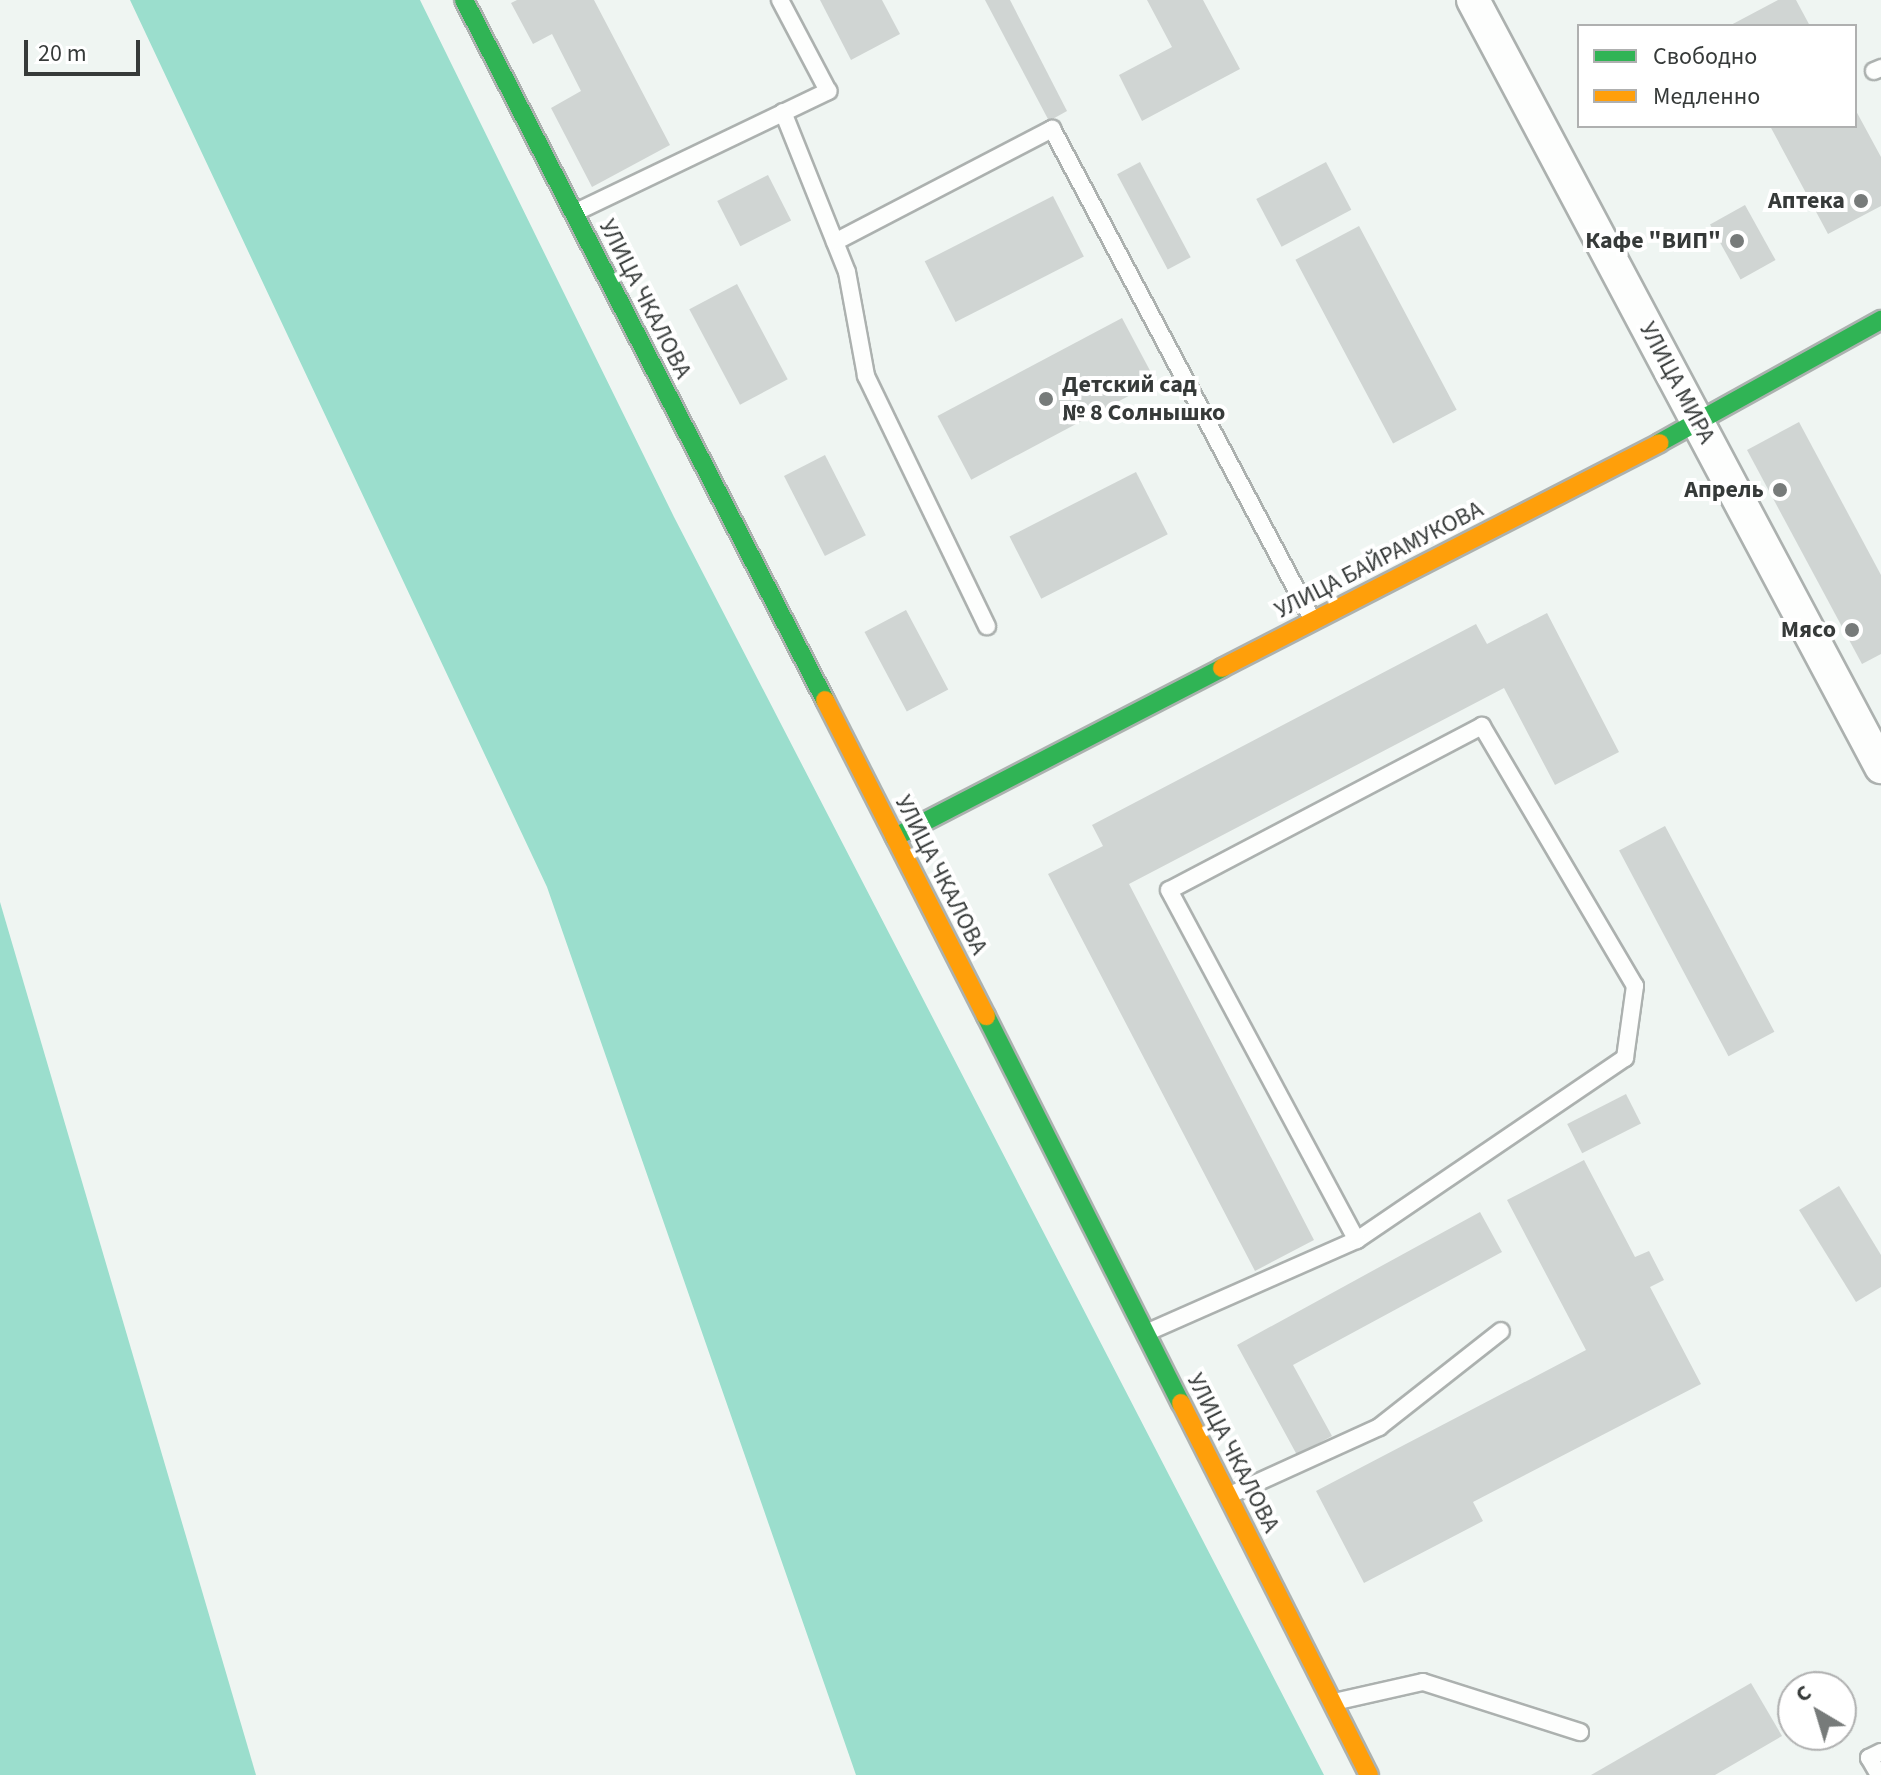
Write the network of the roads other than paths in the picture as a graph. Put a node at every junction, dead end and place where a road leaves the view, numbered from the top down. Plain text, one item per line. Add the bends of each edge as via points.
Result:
1 (464, 0) edge
2 (780, 0) edge
3 (1473, 0) edge
4 (783, 112) junction
5 (574, 213) junction
6 (835, 242) junction
7 (1881, 320) edge
8 (1698, 423) junction
9 (1313, 621) junction
10 (987, 626) dead end
11 (1881, 767) edge
12 (895, 837) junction
13 (1357, 1240) junction
14 (1501, 1331) dead end
15 (1145, 1333) junction
16 (1228, 1496) junction
17 (1332, 1702) junction
18 (1580, 1732) dead end
19 (1881, 1752) edge
20 (1369, 1775) edge
21 (1879, 1775) edge

1 - 5 street, УЛИЦА ЧКАЛОВА
2 - 4 lane via 828,91
3 - 8 street, УЛИЦА МИРА
4 - 5 lane
4 - 6 lane
5 - 12 street, УЛИЦА ЧКАЛОВА
6 - 9 lane via 1052,129
6 - 10 lane via 847,272 866,376
7 - 8 street, УЛИЦА БАЙРАМУКОВА
8 - 9 street, УЛИЦА БАЙРАМУКОВА
8 - 11 street, УЛИЦА МИРА
9 - 12 street, УЛИЦА БАЙРАМУКОВА
12 - 15 street, УЛИЦА ЧКАЛОВА
13 - 13 lane via 1625,1058 1635,986 1482,726 1169,890
13 - 15 lane
14 - 16 lane via 1379,1427
15 - 16 street, УЛИЦА ЧКАЛОВА
16 - 17 street, УЛИЦА ЧКАЛОВА
17 - 18 lane via 1423,1682
17 - 20 street, УЛИЦА ЧКАЛОВА
19 - 21 lane via 1869,1758

